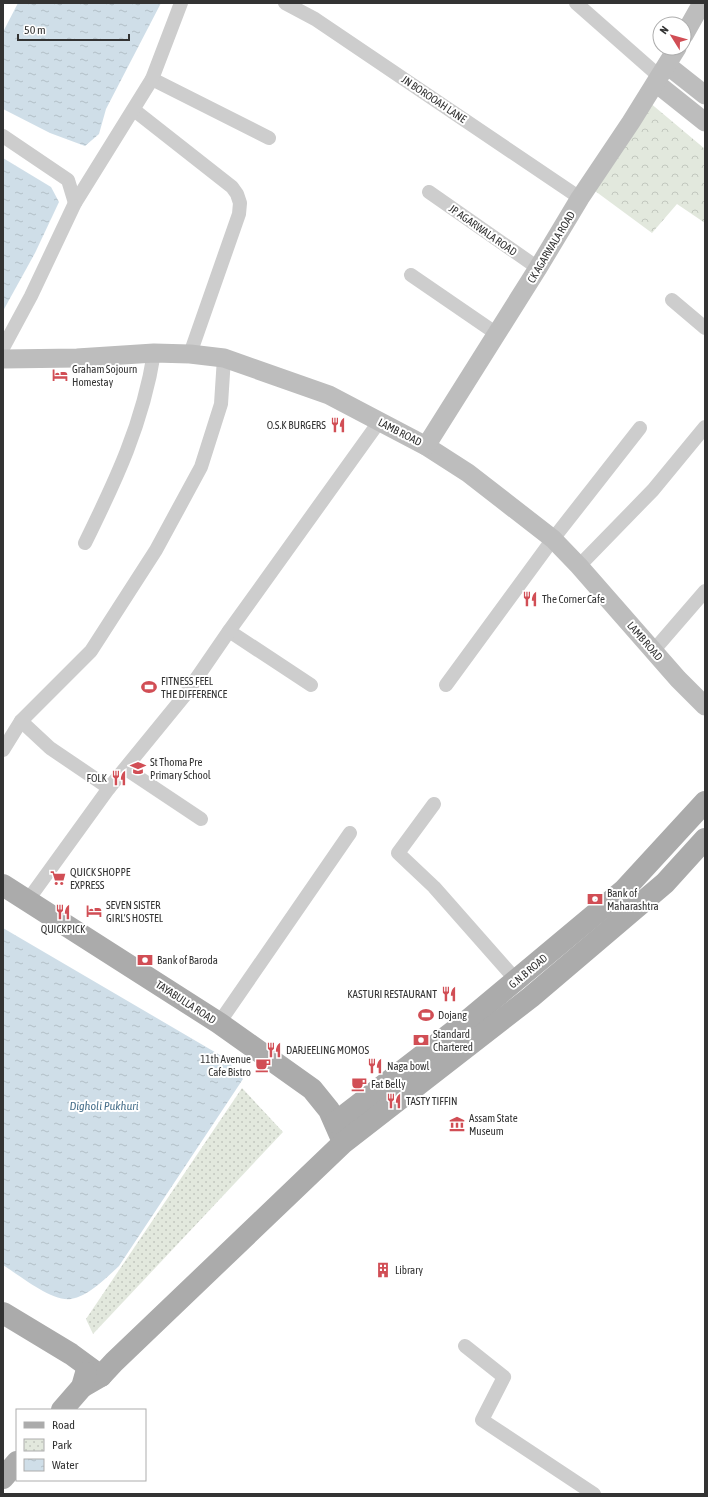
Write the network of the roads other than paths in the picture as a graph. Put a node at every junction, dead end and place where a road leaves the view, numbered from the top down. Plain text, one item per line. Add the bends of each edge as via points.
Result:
1 (181, 3) edge
2 (285, 3) edge
3 (576, 3) edge
4 (702, 3) edge
5 (692, 20) edge
6 (672, 56) edge
7 (661, 75) junction
8 (152, 79) junction
9 (705, 95) edge
10 (134, 110) junction
11 (705, 122) edge
12 (3, 136) edge
13 (269, 138) dead end
14 (93, 173) junction
15 (68, 180) junction
16 (428, 192) dead end
17 (580, 198) junction
18 (76, 203) junction
19 (538, 268) junction
20 (411, 275) dead end
21 (672, 300) dead end
22 (705, 328) edge
23 (497, 334) junction
24 (3, 348) edge
25 (154, 353) junction
26 (190, 354) junction
27 (224, 358) junction
28 (3, 359) edge
29 (379, 422) junction
30 (705, 427) edge
31 (640, 428) dead end
32 (426, 446) junction
33 (553, 539) junction
34 (86, 543) dead end
35 (579, 566) junction
36 (705, 591) edge
37 (229, 631) junction
38 (654, 650) junction
39 (311, 684) dead end
40 (446, 685) dead end
41 (705, 706) edge
42 (21, 722) junction
43 (3, 750) edge
44 (126, 768) junction
45 (109, 788) junction
46 (705, 802) edge
47 (434, 804) dead end
48 (201, 820) dead end
49 (350, 833) dead end
50 (705, 839) edge
51 (3, 885) edge
52 (28, 900) junction
53 (517, 981) junction
54 (219, 1023) junction
55 (336, 1122) junction
56 (342, 1143) junction
57 (3, 1313) edge
58 (465, 1346) dead end
59 (95, 1372) junction
60 (63, 1409) edge
61 (16, 1463) edge
62 (3, 1478) edge
63 (594, 1494) edge

1 - 8 street
2 - 17 street, JN BOROOAH LANE via 315,19
3 - 7 street
4 - 5 street
6 - 7 street, CK AGARWALA ROAD
7 - 9 street
7 - 11 street
7 - 17 street, CK AGARWALA ROAD
8 - 10 street
8 - 13 street
10 - 14 street
10 - 26 street via 232,187 240,203 234,228
12 - 15 street
14 - 15 street
14 - 18 street
15 - 18 street
16 - 19 street, JP AGARWALA ROAD
17 - 19 street, CK AGARWALA ROAD
18 - 24 street
19 - 23 street, CK AGARWALA ROAD
20 - 23 street
21 - 22 street
23 - 32 street, CK AGARWALA ROAD
25 - 26 street, LAMB ROAD
25 - 28 street, LAMB ROAD
25 - 34 street via 149,387 122,467
26 - 27 street, LAMB ROAD
27 - 29 street, LAMB ROAD via 329,395
27 - 42 street via 221,404 201,467 156,550 91,650
29 - 32 street, LAMB ROAD
29 - 37 street
30 - 35 street via 653,490
31 - 33 street
32 - 33 street, LAMB ROAD via 468,473
33 - 35 street, LAMB ROAD
33 - 40 street
35 - 38 street, LAMB ROAD
36 - 38 street
37 - 39 street
37 - 44 street via 185,695
38 - 41 street, LAMB ROAD
42 - 43 street
42 - 45 street via 50,748
44 - 45 street
44 - 48 street
45 - 52 street
46 - 53 main road, G.N.B ROAD via 624,890
47 - 53 street via 398,853 434,887
49 - 54 street
50 - 56 main road, G.N.B ROAD via 665,883 531,997
51 - 52 main road, TAYABULLA ROAD
52 - 54 main road, TAYABULLA ROAD
53 - 55 main road, G.N.B ROAD
54 - 55 main road, TAYABULLA ROAD via 312,1089
55 - 56 main road, TAYABULLA ROAD
56 - 59 main road, G.N.B ROAD via 126,1351
57 - 59 main road via 71,1354
58 - 63 street via 504,1378 482,1420
59 - 60 main road, G.N.B ROAD
61 - 62 main road

